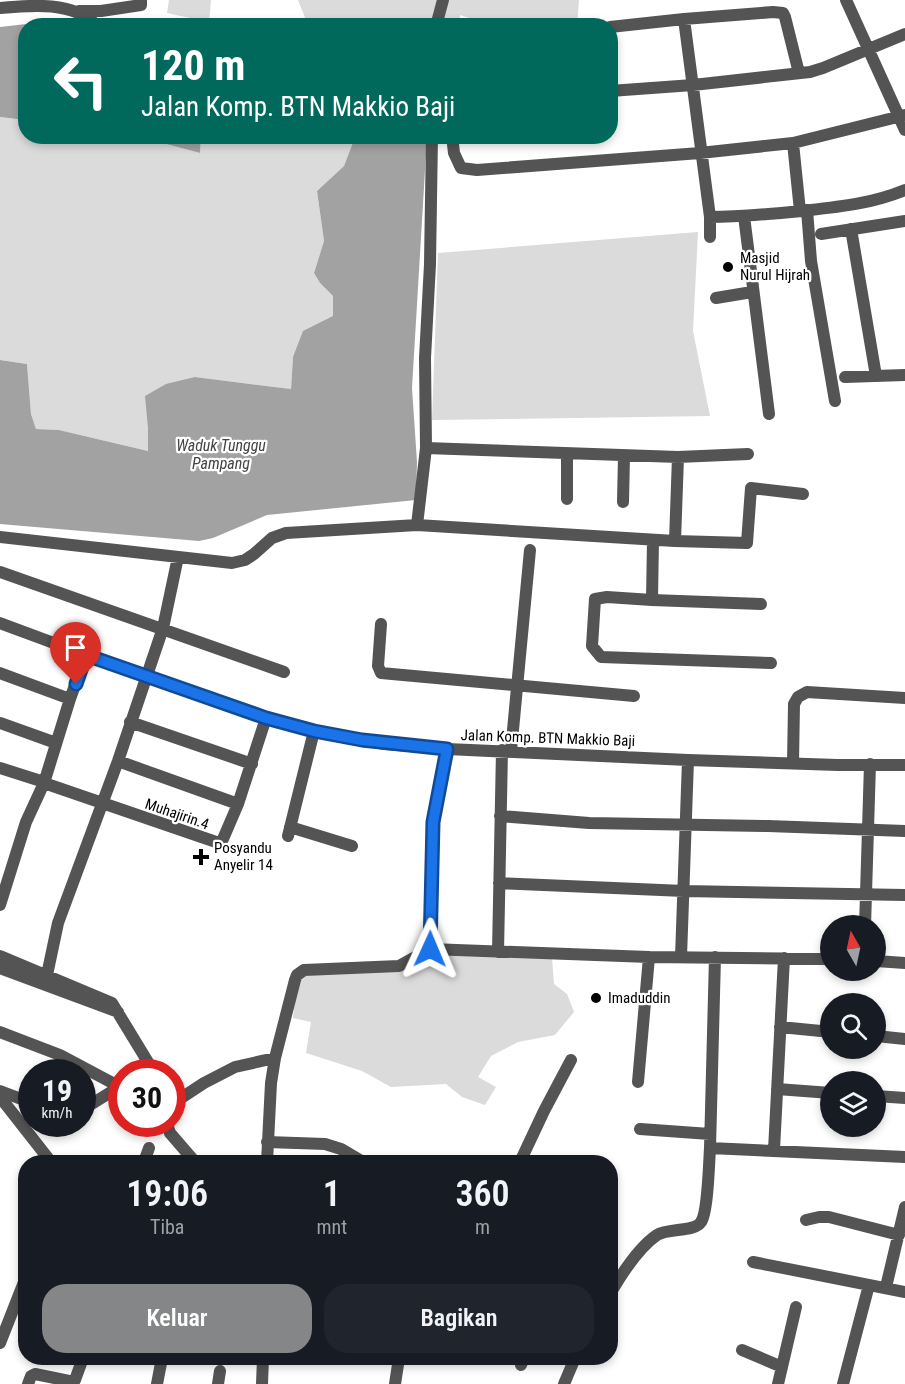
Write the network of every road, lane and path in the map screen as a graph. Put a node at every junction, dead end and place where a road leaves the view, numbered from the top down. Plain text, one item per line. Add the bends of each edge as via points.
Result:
1 (141, 0) edge
2 (443, 0) edge
3 (846, 0) edge
4 (0, 8) edge
5 (76, 11) junction
6 (88, 18) edge
7 (438, 18) edge
8 (684, 19) junction
9 (618, 26) edge
10 (905, 34) edge
11 (868, 50) junction
12 (799, 73) junction
13 (693, 85) junction
14 (618, 90) edge
15 (902, 116) edge
16 (905, 130) edge
17 (793, 143) junction
18 (432, 144) edge
19 (453, 144) edge
20 (700, 153) junction
21 (905, 190) edge
22 (805, 215) junction
23 (709, 221) junction
24 (905, 221) edge
25 (744, 224) junction
26 (851, 230) junction
27 (821, 234) dead end
28 (710, 237) dead end
29 (752, 292) junction
30 (716, 298) dead end
31 (905, 375) edge
32 (876, 376) junction
33 (845, 377) dead end
34 (835, 401) dead end
35 (769, 414) dead end
36 (426, 448) junction
37 (567, 454) junction
38 (748, 454) dead end
39 (624, 456) junction
40 (678, 457) junction
41 (803, 494) dead end
42 (567, 500) dead end
43 (622, 502) dead end
44 (417, 525) junction
45 (0, 537) edge
46 (653, 540) junction
47 (675, 541) junction
48 (530, 550) dead end
49 (178, 557) junction
50 (0, 572) edge
51 (652, 600) junction
52 (761, 604) dead end
53 (0, 623) edge
54 (381, 624) dead end
55 (163, 628) junction
56 (86, 655) junction
57 (771, 663) dead end
58 (284, 672) dead end
59 (0, 673) edge
60 (145, 676) junction
61 (518, 685) junction
62 (634, 696) dead end
63 (905, 698) edge
64 (70, 699) junction
65 (266, 718) junction
66 (130, 722) junction
67 (0, 723) edge
68 (314, 731) junction
69 (56, 743) junction
70 (447, 749) junction
71 (507, 751) junction
72 (688, 760) junction
73 (118, 761) junction
74 (793, 763) junction
75 (252, 764) junction
76 (870, 764) junction
77 (905, 765) edge
78 (0, 768) edge
79 (44, 782) junction
80 (101, 803) junction
81 (238, 804) junction
82 (500, 816) junction
83 (686, 824) junction
84 (869, 828) junction
85 (905, 831) edge
86 (352, 846) dead end
87 (499, 883) junction
88 (684, 891) junction
89 (866, 895) junction
90 (905, 895) edge
91 (0, 905) edge
92 (865, 915) edge
93 (430, 949) junction
94 (498, 952) junction
95 (0, 957) edge
96 (649, 957) junction
97 (681, 957) junction
98 (715, 957) junction
99 (784, 958) junction
100 (820, 959) edge
101 (886, 962) edge
102 (905, 963) edge
103 (0, 968) edge
104 (47, 975) junction
105 (118, 1012) junction
106 (780, 1026) junction
107 (820, 1031) edge
108 (0, 1032) edge
109 (886, 1037) edge
110 (905, 1039) edge
111 (275, 1058) junction
112 (146, 1059) edge
113 (571, 1060) dead end
114 (108, 1081) edge
115 (638, 1082) dead end
116 (777, 1089) junction
117 (0, 1091) edge
118 (820, 1092) edge
119 (186, 1095) edge
120 (0, 1096) edge
121 (886, 1097) edge
122 (18, 1098) edge
123 (905, 1098) edge
124 (640, 1129) dead end
125 (710, 1134) junction
126 (174, 1137) edge
127 (267, 1142) junction
128 (149, 1148) dead end
129 (710, 1148) junction
130 (774, 1150) junction
131 (46, 1155) edge
132 (146, 1155) edge
133 (189, 1155) edge
134 (267, 1155) edge
135 (351, 1155) edge
136 (523, 1155) edge
137 (905, 1157) edge
138 (905, 1207) edge
139 (806, 1220) dead end
140 (899, 1234) junction
141 (753, 1262) dead end
142 (618, 1283) edge
143 (869, 1285) junction
144 (886, 1287) junction
145 (905, 1292) edge
146 (18, 1297) edge
147 (796, 1307) dead end
148 (0, 1343) edge
149 (742, 1350) dead end
150 (80, 1365) edge
151 (161, 1365) edge
152 (263, 1365) edge
153 (398, 1365) edge
154 (572, 1365) edge
155 (782, 1367) junction
156 (220, 1371) dead end
157 (28, 1384) edge
158 (157, 1384) edge
159 (218, 1384) edge
160 (262, 1384) edge
161 (396, 1384) edge
162 (564, 1384) edge
163 (778, 1384) edge
164 (843, 1384) edge

1 - 5 street via 141,5
2 - 7 street
3 - 11 street
4 - 5 street
5 - 6 street
8 - 9 street
8 - 12 street via 783,13
8 - 13 street
10 - 11 street
11 - 12 street
11 - 15 street
12 - 13 street
13 - 14 street
13 - 20 street
15 - 16 street
15 - 17 street
17 - 20 street
17 - 22 street
18 - 36 street
19 - 20 street via 455,159 461,168 470,170
20 - 23 street
21 - 22 street
22 - 25 street
22 - 34 street
23 - 25 street
23 - 28 street
24 - 26 street
25 - 29 street
26 - 27 street
26 - 32 street
29 - 30 street
29 - 35 street
31 - 32 street
32 - 33 street
36 - 37 street
36 - 44 street
37 - 39 street
37 - 42 street
38 - 40 street
39 - 40 street
39 - 43 street
40 - 47 street
41 - 47 street via 751,488 747,543
44 - 46 street
44 - 49 street via 286,533 232,563
45 - 49 street
46 - 47 street
46 - 51 street
48 - 61 street
49 - 55 street
50 - 55 street
51 - 52 street
51 - 57 street via 595,599 592,646 601,657
53 - 56 street, Jalan Komp. BTN Makkio Baji
54 - 61 street via 381,673
55 - 58 street
55 - 60 street
56 - 60 street, Jalan Komp. BTN Makkio Baji
56 - 64 street
59 - 64 street
60 - 65 street, Jalan Komp. BTN Makkio Baji
60 - 66 street
61 - 62 street
61 - 71 street
63 - 74 street via 801,694 794,704
64 - 69 street
65 - 68 street, Jalan Komp. BTN Makkio Baji
65 - 75 street, Muhajirin.4
66 - 73 street
66 - 75 street
67 - 69 street
68 - 70 street, Jalan Komp. BTN Makkio Baji via 385,744
68 - 86 street via 289,831
69 - 79 street
70 - 71 street, Jalan Komp. BTN Makkio Baji
70 - 93 street via 433,822
71 - 72 street, Jalan Komp. BTN Makkio Baji
71 - 82 street
72 - 74 street, Jalan Komp. BTN Makkio Baji
72 - 83 street
73 - 80 street
73 - 81 street
74 - 76 street, Jalan Komp. BTN Makkio Baji
75 - 81 street, Muhajirin.4
76 - 77 street, Jalan Komp. BTN Makkio Baji
76 - 84 street
78 - 79 street
79 - 80 street
79 - 91 street via 26,822
80 - 81 street, Muhajirin.4 via 216,843 223,839
80 - 104 street via 58,923
82 - 83 street via 589,823
82 - 87 street
83 - 84 street
83 - 88 street
84 - 85 street
84 - 89 street
87 - 88 street
87 - 94 street
88 - 89 street
88 - 97 street
89 - 90 street
89 - 92 street
93 - 94 street
93 - 111 street via 399,966 300,972
94 - 96 street
95 - 104 street
96 - 97 street
96 - 115 street
97 - 98 street
98 - 99 street
98 - 125 street
99 - 100 street
99 - 106 street
101 - 102 street
103 - 105 street
104 - 105 street via 112,1003
105 - 112 street
106 - 107 street
106 - 116 street
108 - 114 street via 60,1055
109 - 110 street
111 - 119 street via 235,1067
111 - 127 street
113 - 136 street
116 - 118 street
116 - 130 street
117 - 122 street
120 - 131 street
121 - 123 street
124 - 125 street
125 - 129 street
126 - 133 street
127 - 134 street
127 - 135 street via 325,1144
128 - 132 street
129 - 130 street
129 - 142 street via 701,1223 656,1236
130 - 137 street
138 - 140 street
139 - 140 street via 829,1217
140 - 144 street
141 - 143 street
143 - 144 street
143 - 164 street
144 - 145 street
146 - 148 street
147 - 155 street
149 - 155 street
150 - 157 street via 75,1380 35,1374
151 - 158 street
152 - 160 street
153 - 161 street
154 - 162 street
155 - 163 street
156 - 159 street

